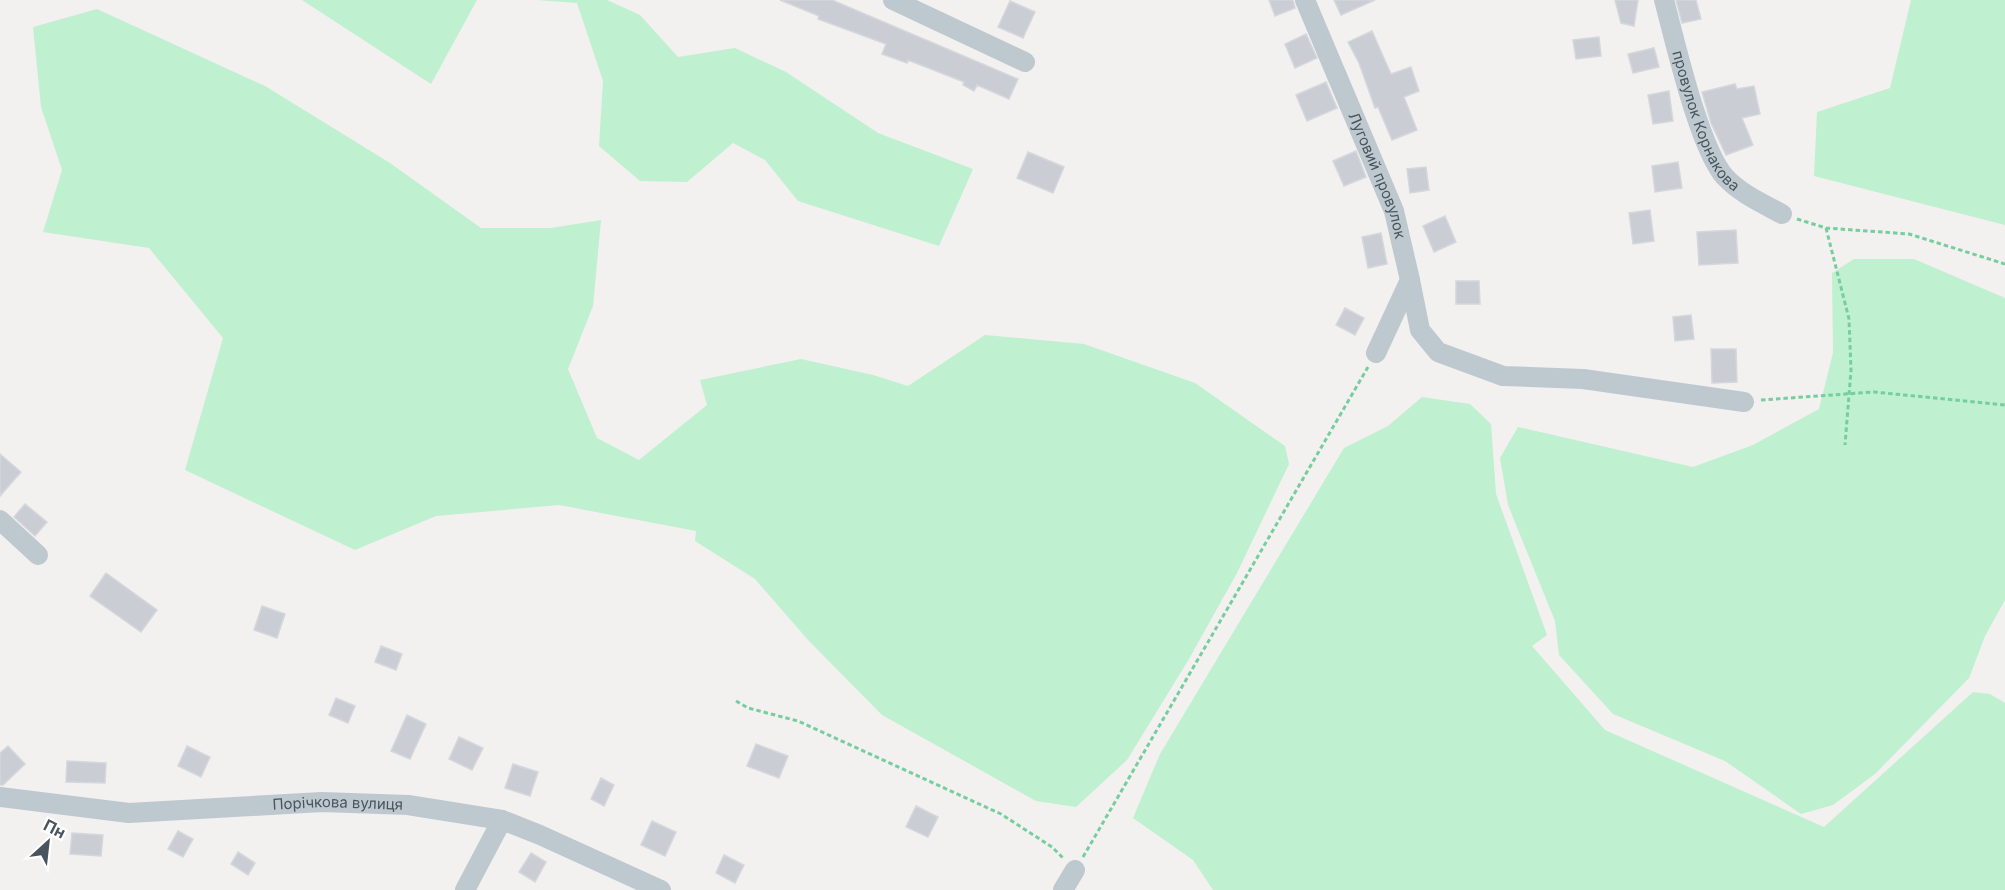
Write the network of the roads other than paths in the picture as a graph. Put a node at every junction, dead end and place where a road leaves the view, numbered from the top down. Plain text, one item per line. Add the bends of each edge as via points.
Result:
1 (893, 0) edge
2 (1305, 0) edge
3 (1664, 0) edge
4 (931, 8) edge
5 (1025, 62) dead end
6 (1782, 214) road end
7 (1410, 280) junction
8 (1376, 353) road end
9 (1744, 402) road end
10 (0, 520) edge
11 (38, 555) dead end
12 (0, 797) edge
13 (502, 820) junction
14 (1075, 870) road end
15 (465, 890) edge
16 (661, 890) edge
17 (1063, 890) edge

1 - 4 street
2 - 7 street, Луговий провулок via 1394,211
3 - 6 street, провулок Корнакова via 1711,154 1742,193
4 - 5 street
7 - 8 street
7 - 9 street, Луговий провулок via 1420,330 1438,352 1503,376 1583,379
10 - 11 street
12 - 13 street, Порічкова вулиця via 129,813 322,802 408,805
13 - 15 street
13 - 16 street, Порічкова вулиця
14 - 17 street

